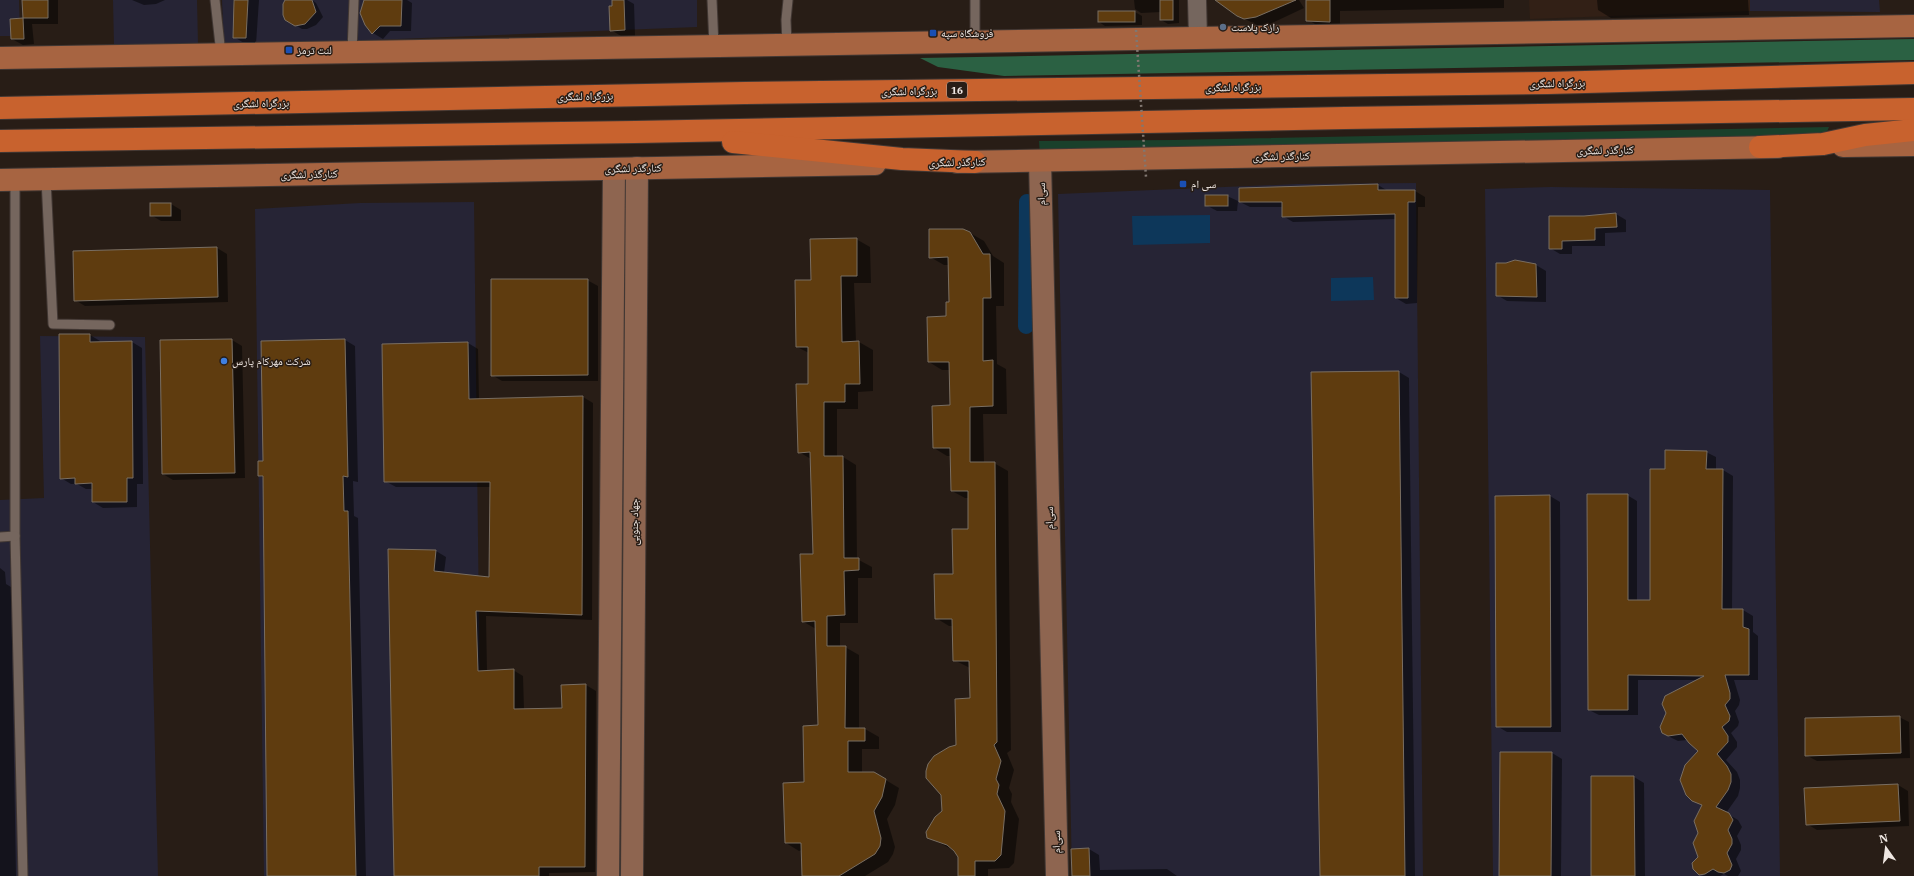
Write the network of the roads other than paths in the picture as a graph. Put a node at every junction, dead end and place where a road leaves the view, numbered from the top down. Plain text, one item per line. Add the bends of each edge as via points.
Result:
1 (215, 0) edge
2 (354, 0) edge
3 (712, 0) edge
4 (788, 0) edge
5 (975, 0) edge
6 (1197, 0) edge
7 (1914, 26) edge
8 (1198, 38) junction
9 (975, 42) junction
10 (787, 45) junction
11 (714, 46) junction
12 (352, 52) junction
13 (221, 54) junction
14 (0, 58) edge
15 (1914, 73) edge
16 (0, 108) edge
17 (1914, 109) edge
18 (1914, 130) edge
19 (635, 132) junction
20 (0, 141) edge
21 (1914, 144) edge
22 (1760, 147) junction
23 (1040, 161) junction
24 (975, 162) junction
25 (637, 168) junction
26 (614, 169) junction
27 (46, 179) junction
28 (7, 180) edge
29 (110, 325) dead end
30 (15, 536) junction
31 (0, 537) edge
32 (23, 876) edge
33 (608, 876) edge
34 (632, 876) edge
35 (1057, 876) edge

1 - 13 lane
2 - 12 lane
3 - 11 lane
4 - 10 lane
5 - 9 lane
6 - 8 street
7 - 8 main road
8 - 9 main road
9 - 10 main road
10 - 11 main road
11 - 12 main road
12 - 13 main road
13 - 14 main road
15 - 16 highway, بزرگراه لشگری / 16 via 1548,84 730,94
17 - 19 highway
18 - 22 highway via 1865,134 1823,144
19 - 20 highway
19 - 24 highway via 902,159
21 - 22 main road, کنارگذر لشگری
22 - 23 main road, کنارگذر لشگری
23 - 24 main road, کنارگذر لشگری
23 - 35 street, سی‌ام
24 - 25 main road, کنارگذر لشگری
25 - 26 main road, کنارگذر لشگری
25 - 34 street, جهاد جنوبی
26 - 27 main road, کنارگذر لشگری
26 - 33 street, جهاد جنوبی
27 - 28 main road, کنارگذر لشگری
27 - 29 lane via 52,324
28 - 30 lane
30 - 31 lane
30 - 32 lane

